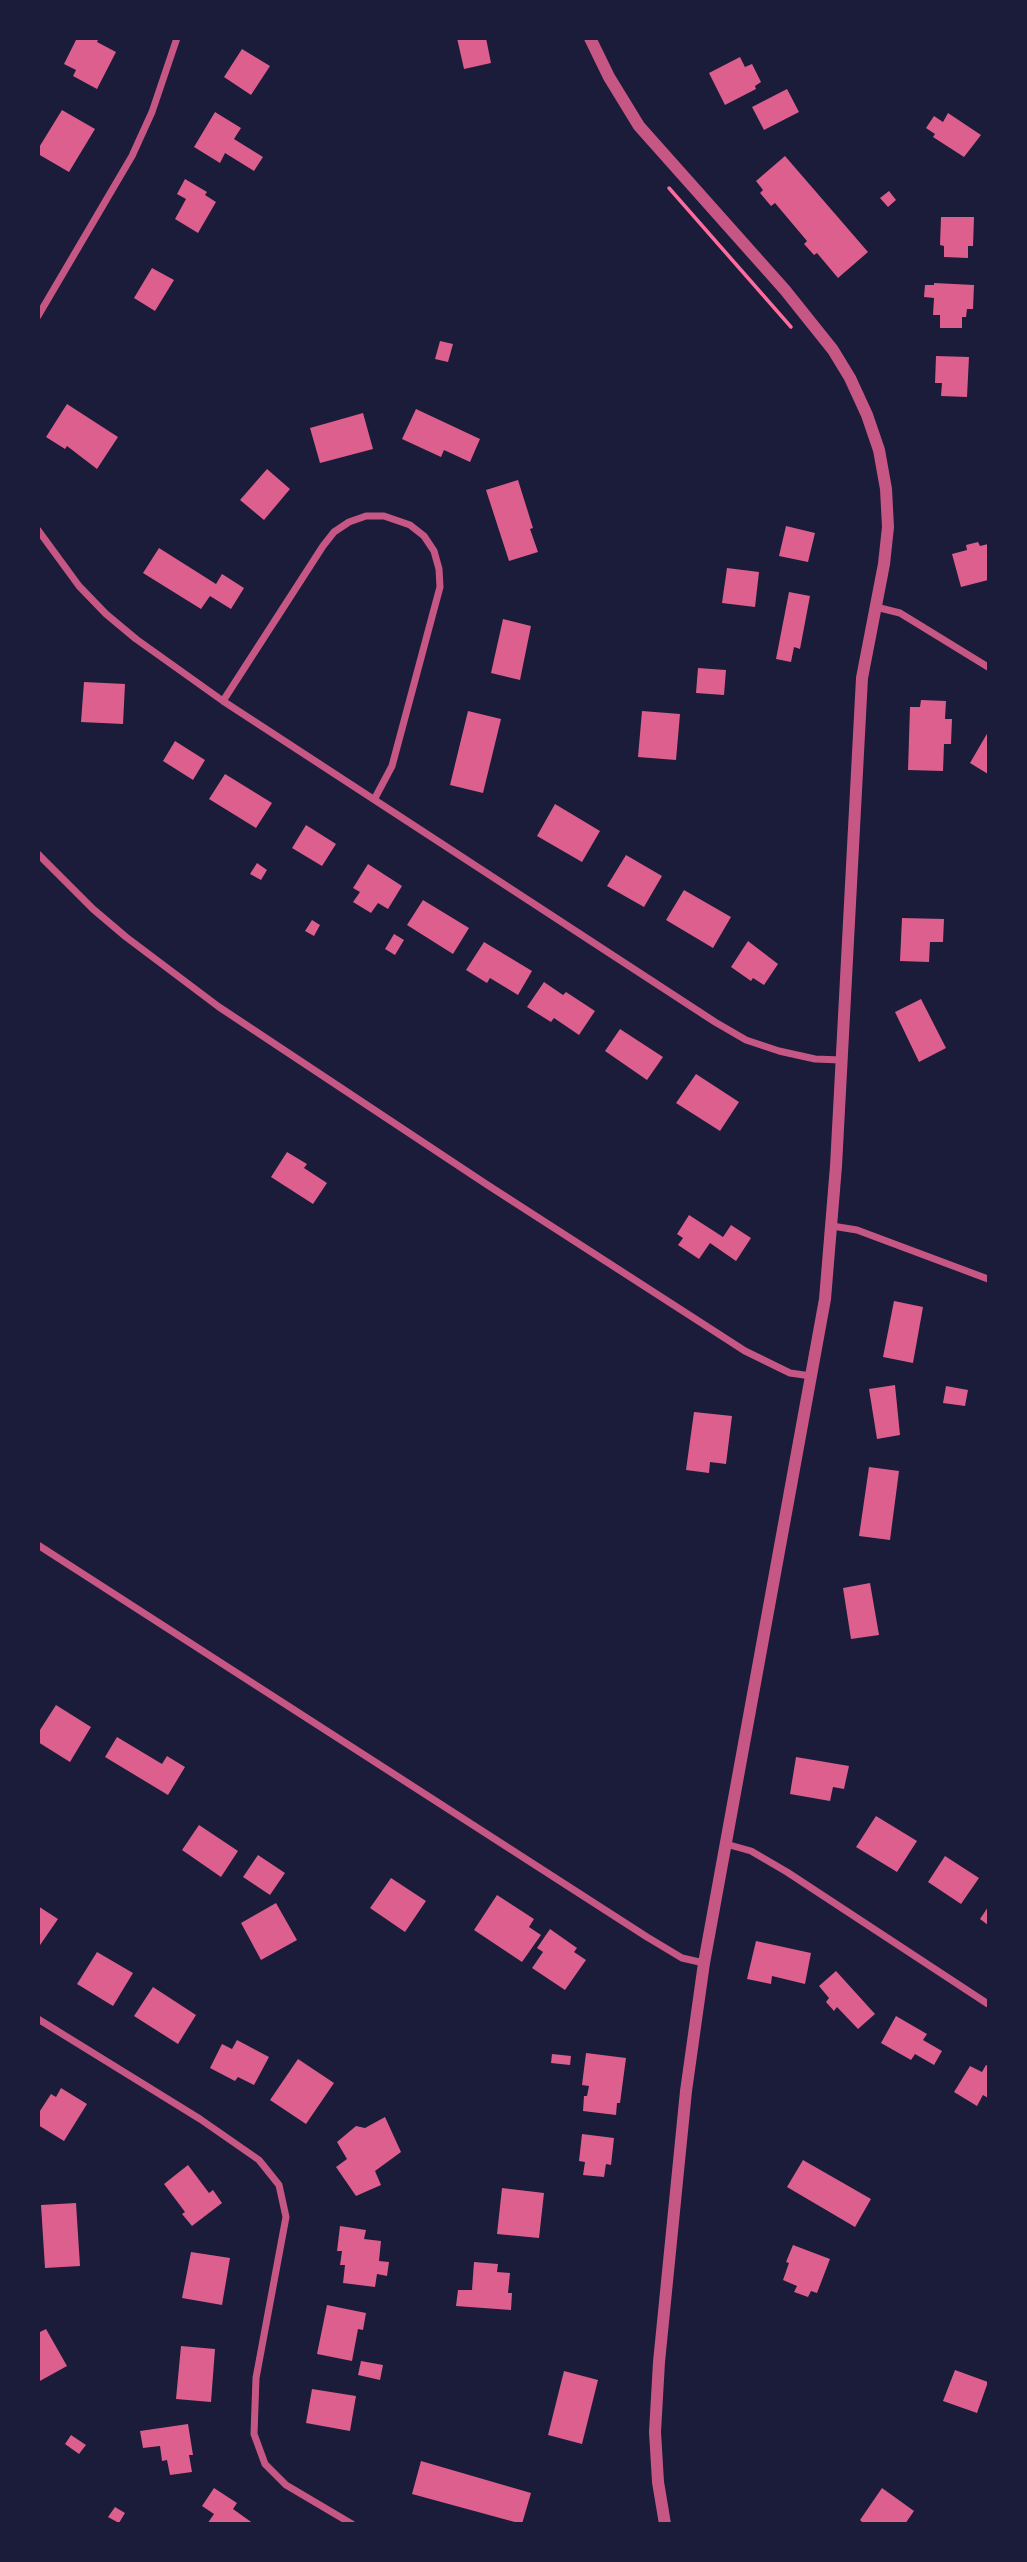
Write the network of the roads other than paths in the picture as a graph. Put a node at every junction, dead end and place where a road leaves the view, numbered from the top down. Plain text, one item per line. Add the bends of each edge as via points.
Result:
1 (177, 38) edge
2 (590, 38) edge
3 (38, 316) edge
4 (38, 530) edge
5 (876, 607) junction
6 (989, 667) edge
7 (223, 701) junction
8 (375, 798) junction
9 (38, 854) edge
10 (841, 1060) junction
11 (832, 1226) junction
12 (989, 1279) edge
13 (812, 1376) junction
14 (38, 1545) edge
15 (726, 1844) junction
16 (704, 1963) junction
17 (989, 2004) edge
18 (38, 2019) edge
19 (352, 2524) edge
20 (666, 2524) edge

1 - 3 street via 132,156
2 - 5 street via 639,125 792,298 850,377 874,434 886,489 887,537
4 - 7 street via 106,614
5 - 6 street via 900,613
5 - 10 street via 862,678
7 - 8 street
7 - 8 street via 334,532 375,516 410,525 434,551 440,587 392,766
8 - 10 street via 746,1040 796,1056
9 - 13 street via 117,930 219,1007 745,1351 780,1369
10 - 11 street
11 - 12 street via 858,1230
11 - 13 street
13 - 15 street
14 - 16 street via 646,1937 682,1958
15 - 16 street
15 - 17 street via 751,1851 787,1872
16 - 20 street via 686,2091 659,2362 656,2456
18 - 19 street via 200,2119 259,2160 279,2185 286,2217 256,2378 254,2434 265,2464 286,2485

